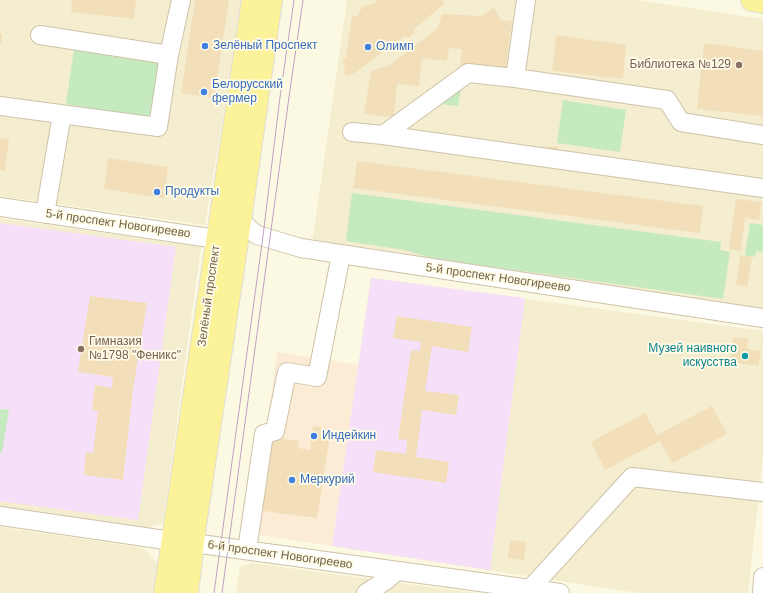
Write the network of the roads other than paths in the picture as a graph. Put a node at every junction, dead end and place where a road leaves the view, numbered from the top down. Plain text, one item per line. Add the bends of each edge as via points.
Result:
1 (181, 0) edge
2 (253, 0) edge
3 (271, 0) edge
4 (526, 0) edge
5 (752, 0) edge
6 (763, 2) edge
7 (40, 35) dead end
8 (169, 55) junction
9 (515, 78) junction
10 (0, 106) edge
11 (62, 114) junction
12 (352, 132) dead end
13 (383, 135) junction
14 (763, 135) edge
15 (763, 188) edge
16 (0, 207) edge
17 (45, 214) junction
18 (232, 234) junction
19 (341, 255) junction
20 (763, 318) edge
21 (763, 492) edge
22 (0, 516) edge
23 (183, 542) junction
24 (247, 550) junction
25 (397, 571) junction
26 (763, 578) edge
27 (521, 590) edge
28 (165, 593) edge
29 (187, 593) edge
30 (366, 593) edge
31 (560, 593) edge
32 (762, 593) edge

1 - 8 street
2 - 18 main road, Зелёный проспект
3 - 18 main road, Зелёный проспект
4 - 9 street
5 - 6 main road
7 - 8 street
8 - 11 street via 158,127
9 - 13 street via 468,73
9 - 14 street via 667,100 681,122
10 - 11 street
11 - 17 street
12 - 13 street
13 - 15 street
16 - 17 street, 5-й проспект Новогиреево
17 - 18 street, 5-й проспект Новогиреево
18 - 19 street, 5-й проспект Новогиреево via 257,235 301,248
18 - 23 main road, Зелёный проспект
19 - 20 street, 5-й проспект Новогиреево
19 - 24 street via 317,377 287,372 275,431 264,434
21 - 27 street via 632,477
22 - 23 street, 6-й проспект Новогиреево
23 - 24 street, 6-й проспект Новогиреево
23 - 28 main road, Зелёный проспект
23 - 29 main road, Зелёный проспект
24 - 25 street, 6-й проспект Новогиреево
25 - 27 street, 6-й проспект Новогиреево
25 - 30 street
26 - 32 street
27 - 31 street, 6-й проспект Новогиреево

